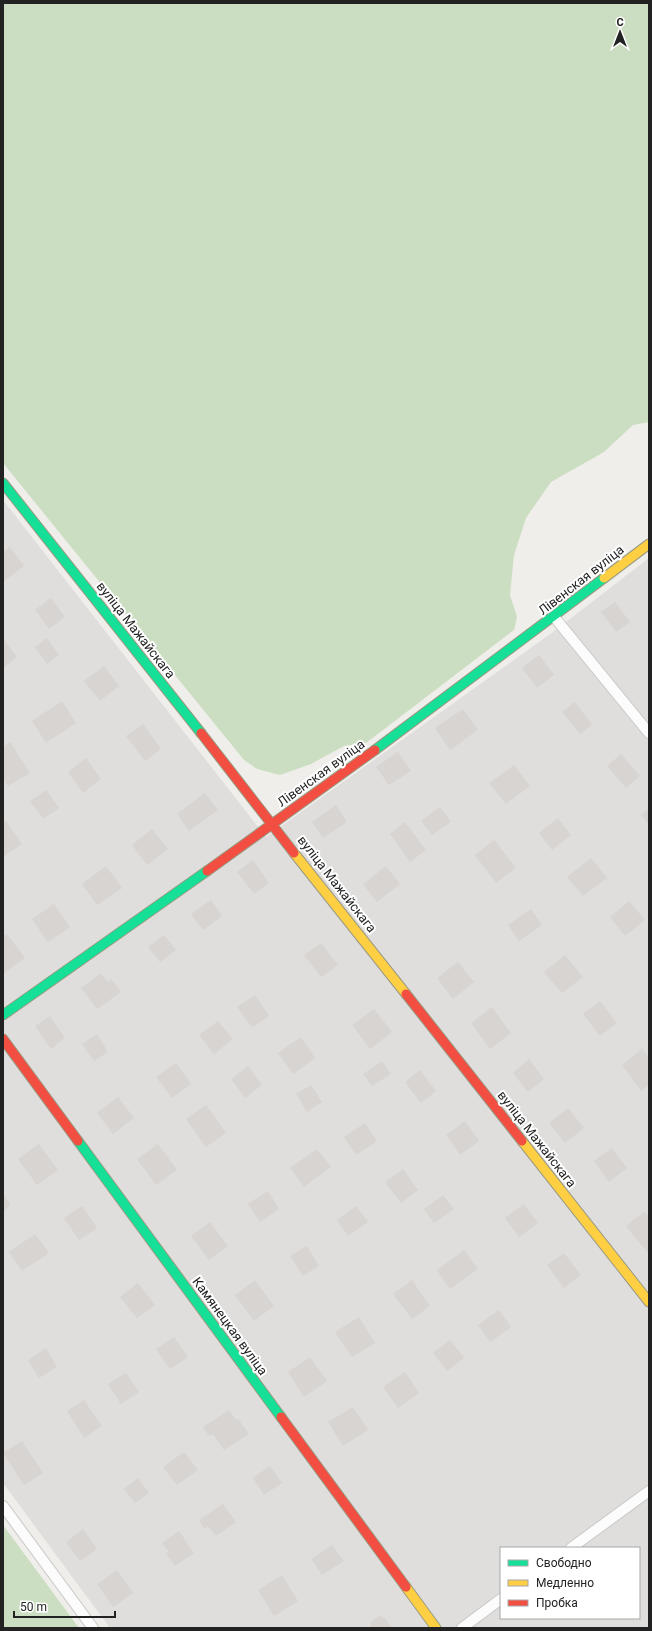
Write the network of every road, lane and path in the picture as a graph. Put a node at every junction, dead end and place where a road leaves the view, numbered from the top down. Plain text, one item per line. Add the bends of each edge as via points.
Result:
1 (3, 483) edge
2 (649, 544) edge
3 (555, 618) junction
4 (649, 733) edge
5 (273, 824) junction
6 (3, 1015) edge
7 (3, 1039) edge
8 (649, 1302) edge
9 (649, 1491) edge
10 (3, 1506) edge
11 (572, 1547) edge
12 (500, 1600) edge
13 (93, 1628) edge
14 (436, 1628) edge
15 (462, 1628) edge

1 - 5 street, вуліца Мажайскага
2 - 3 street, Лівенская вуліца
3 - 4 street
3 - 5 street, Лівенская вуліца
5 - 6 street, Лівенская вуліца
5 - 8 street, вуліца Мажайскага
7 - 14 street, Камянецкая вуліца
9 - 11 street
10 - 13 street
12 - 15 street

